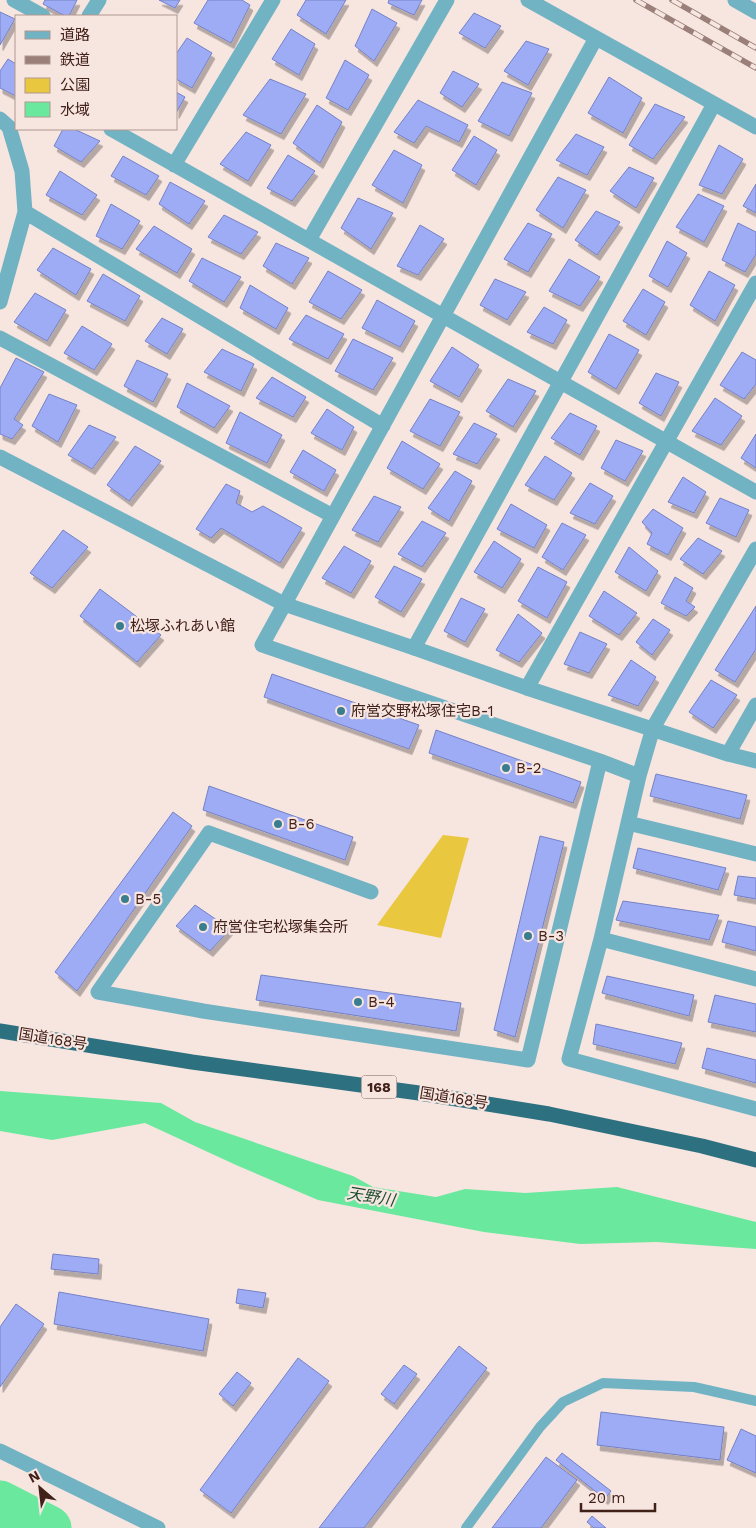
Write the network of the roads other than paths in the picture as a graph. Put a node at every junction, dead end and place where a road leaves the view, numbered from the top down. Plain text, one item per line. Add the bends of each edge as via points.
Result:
1 (14, 0) edge
2 (99, 0) edge
3 (273, 0) edge
4 (447, 0) edge
5 (528, 0) edge
6 (735, 0) edge
7 (756, 12) edge
8 (41, 15) edge
9 (90, 15) edge
10 (596, 38) junction
11 (714, 104) junction
12 (8, 123) edge
13 (756, 127) edge
14 (113, 130) edge
15 (174, 164) junction
16 (25, 212) junction
17 (308, 240) junction
18 (756, 282) edge
19 (0, 302) edge
20 (443, 316) junction
21 (0, 338) edge
22 (561, 382) junction
23 (383, 426) junction
24 (666, 442) junction
25 (0, 457) edge
26 (756, 492) edge
27 (333, 516) junction
28 (756, 549) edge
29 (284, 604) junction
30 (414, 648) junction
31 (527, 688) junction
32 (756, 705) edge
33 (653, 728) junction
34 (728, 754) junction
35 (600, 761) junction
36 (756, 761) edge
37 (639, 776) junction
38 (628, 824) junction
39 (756, 854) edge
40 (371, 892) dead end
41 (601, 939) junction
42 (756, 980) edge
43 (0, 1031) edge
44 (756, 1109) edge
45 (756, 1160) edge
46 (756, 1401) edge
47 (0, 1451) edge
48 (158, 1528) edge
49 (466, 1528) edge

1 - 8 street
2 - 9 street
3 - 15 street
4 - 17 street
5 - 10 street
6 - 7 street
10 - 11 street
10 - 20 street
11 - 13 street
11 - 22 street
12 - 16 street via 22,171
14 - 15 street
15 - 17 street
16 - 19 street
16 - 23 street
17 - 20 street
18 - 24 street
20 - 22 street
20 - 23 street
21 - 27 street
22 - 24 street
22 - 30 street
23 - 27 street
24 - 26 street
24 - 31 street
25 - 29 street
27 - 29 street
28 - 33 street
29 - 30 street
29 - 35 street via 262,645
30 - 31 street
31 - 33 street
32 - 34 street
33 - 34 street
33 - 37 street
34 - 36 street
35 - 37 street
35 - 40 street via 528,1060 98,992 209,833
37 - 38 street
38 - 39 street
38 - 41 street
41 - 42 street
41 - 44 street via 569,1059
43 - 45 highway, 国道168号 / 168 via 539,1112
46 - 49 lane via 694,1387 603,1383 563,1402 540,1427
47 - 48 street

